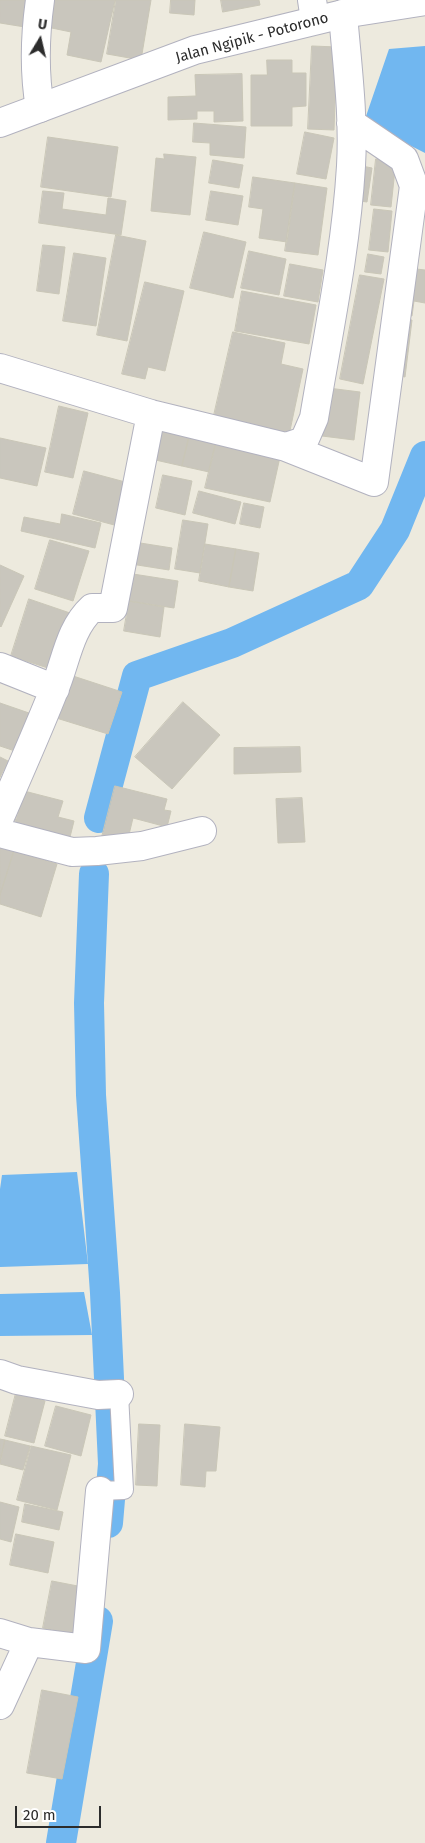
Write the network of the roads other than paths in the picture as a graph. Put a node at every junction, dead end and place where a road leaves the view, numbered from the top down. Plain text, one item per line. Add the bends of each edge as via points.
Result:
1 (40, 0) edge
2 (425, 1) edge
3 (397, 3) edge
4 (313, 10) edge
5 (343, 14) junction
6 (40, 108) junction
7 (0, 122) edge
8 (351, 123) junction
9 (0, 368) edge
10 (151, 414) junction
11 (286, 447) junction
12 (0, 667) edge
13 (55, 689) junction
14 (0, 817) edge
15 (202, 831) dead end
16 (0, 833) edge
17 (0, 1374) edge
18 (109, 1395) joint
19 (112, 1491) joint
20 (0, 1633) edge
21 (30, 1642) junction
22 (0, 1705) edge

1 - 6 street via 36,25
2 - 3 street, Jalan Ngipik - Potorono
3 - 5 street, Jalan Ngipik - Potorono
4 - 5 street, Jalan Ngipik - Potorono
4 - 6 street, Jalan Ngipik - Potorono
5 - 8 street
6 - 7 street, Jalan Ngipik - Potorono
8 - 11 street via 347,225 314,418 304,441
8 - 11 street via 404,159 414,186 374,482
9 - 10 street
10 - 11 street
10 - 13 street via 113,608 92,608 82,617
12 - 13 street
13 - 14 street
15 - 16 street via 142,846 72,852
17 - 18 street via 17,1380
18 - 19 lane
19 - 21 street via 86,1649
20 - 21 street
21 - 22 street

